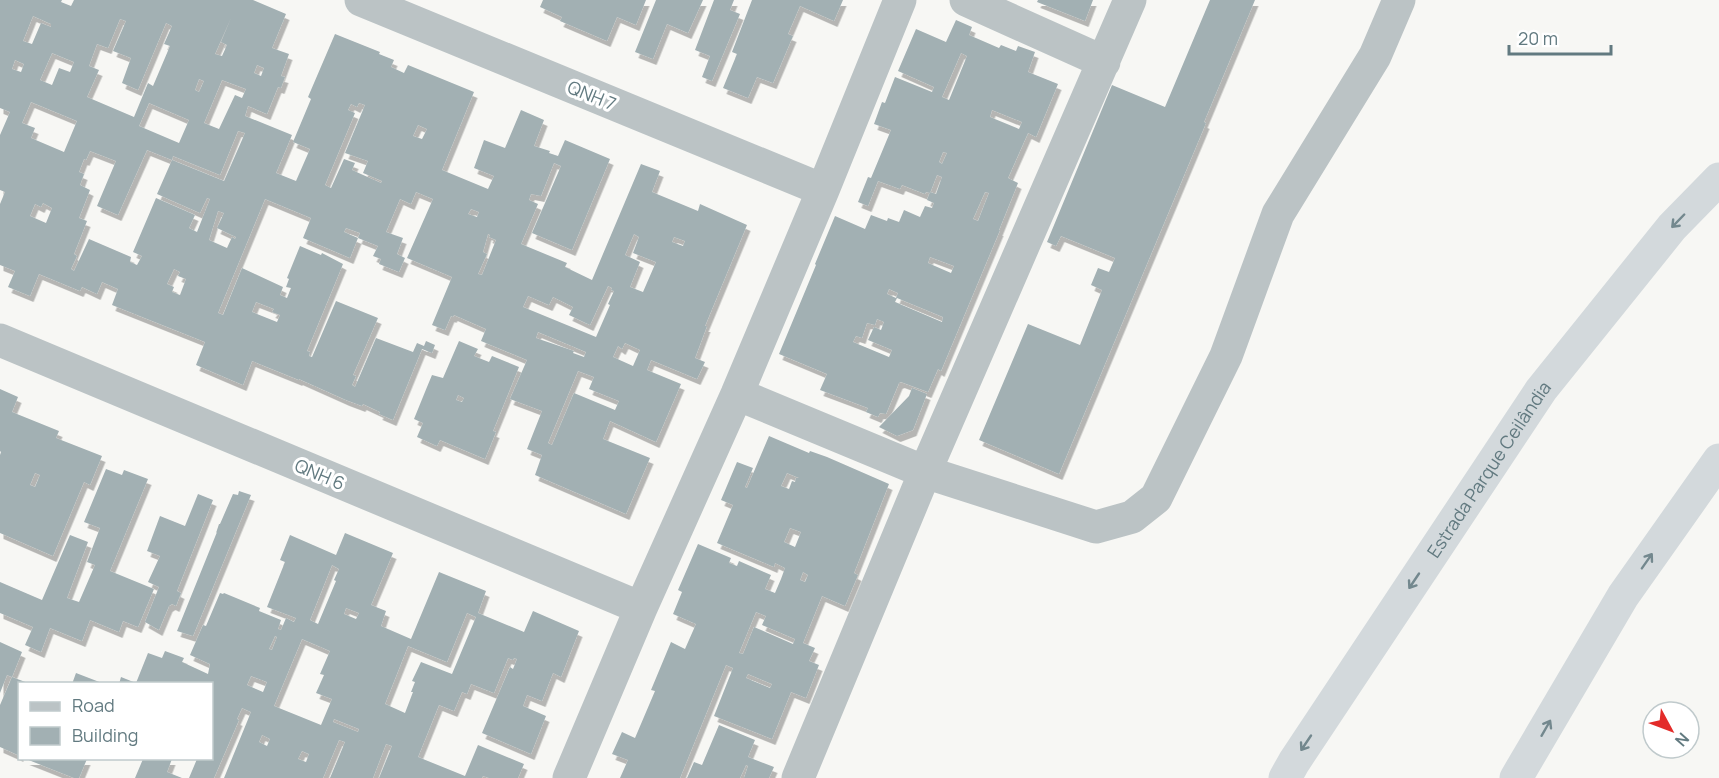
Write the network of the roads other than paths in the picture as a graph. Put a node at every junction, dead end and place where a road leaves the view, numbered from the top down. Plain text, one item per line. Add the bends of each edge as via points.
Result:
1 (361, 0) edge
2 (900, 0) edge
3 (966, 0) edge
4 (1130, 0) edge
5 (1399, 0) edge
6 (1104, 62) junction
7 (1719, 179) edge
8 (823, 190) junction
9 (0, 340) edge
10 (737, 394) junction
11 (1719, 460) edge
12 (925, 472) junction
13 (641, 608) junction
14 (569, 778) edge
15 (798, 778) edge
16 (1285, 778) edge
17 (1516, 778) edge

1 - 8 street, QNH 7
2 - 8 street
3 - 6 street
4 - 6 street
5 - 12 street via 1375,56 1278,214 1226,356 1156,498 1132,516 1096,527
6 - 12 street
7 -> 16 highway, Estrada Parque Ceilândia via 1672,226 1540,390
8 - 10 street
9 - 13 street, QNH 6
10 - 12 street
10 - 13 street
17 -> 11 highway via 1623,596
12 - 15 street
13 - 14 street

